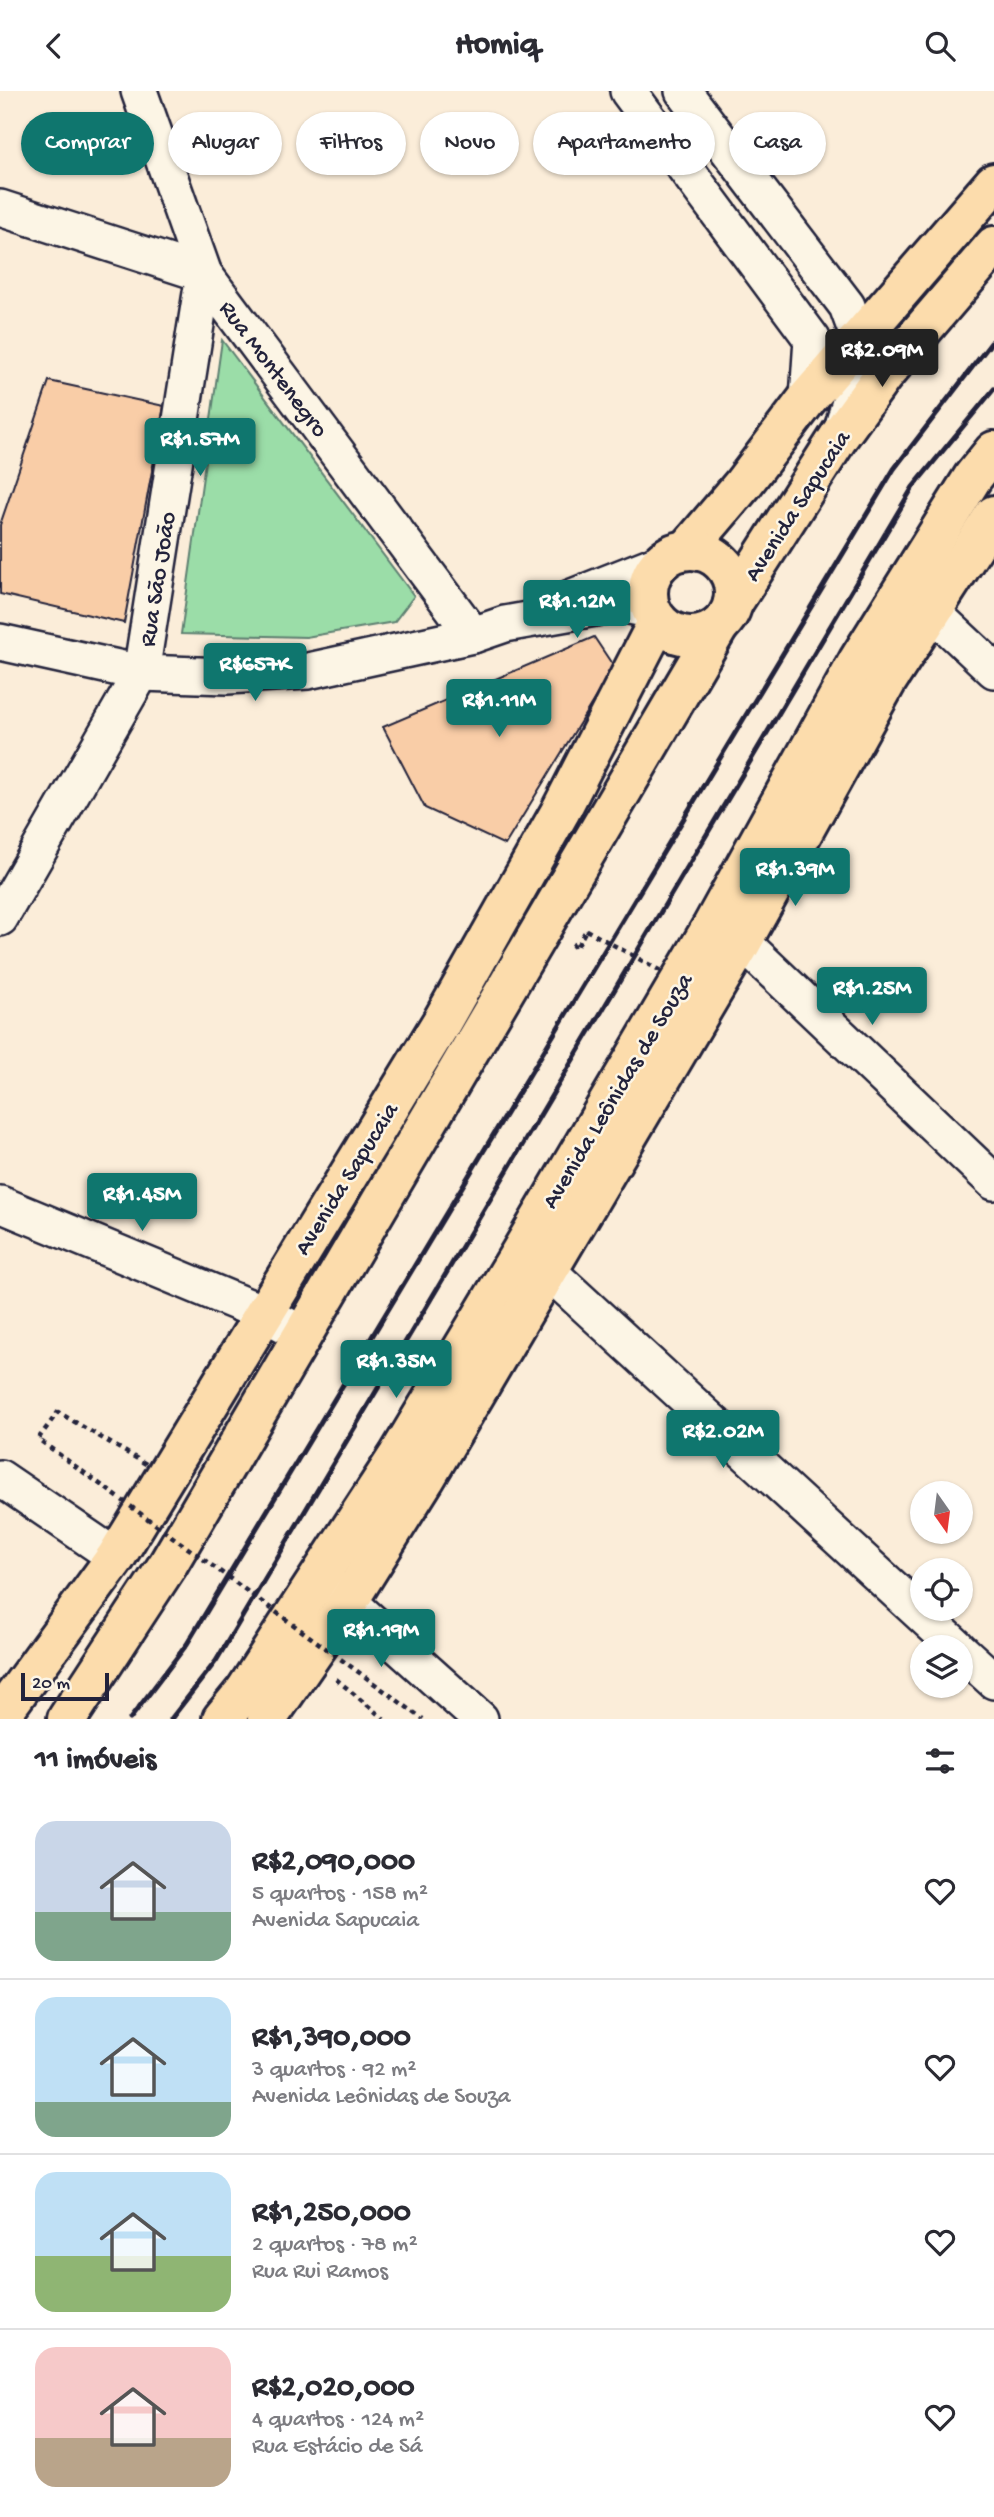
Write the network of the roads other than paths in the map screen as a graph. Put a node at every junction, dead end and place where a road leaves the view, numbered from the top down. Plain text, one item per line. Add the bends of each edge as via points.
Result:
1 (139, 91) edge
2 (628, 91) edge
3 (683, 91) edge
4 (729, 151) edge
5 (741, 175) edge
6 (747, 175) edge
7 (994, 183) edge
8 (708, 198) junction
9 (0, 208) edge
10 (994, 246) edge
11 (204, 274) junction
12 (859, 339) junction
13 (808, 398) junction
14 (840, 435) junction
15 (994, 451) edge
16 (994, 515) edge
17 (675, 556) junction
18 (916, 601) junction
19 (726, 614) junction
20 (655, 615) junction
21 (489, 630) junction
22 (0, 642) edge
23 (994, 670) edge
24 (141, 673) junction
25 (0, 918) edge
26 (726, 935) junction
27 (994, 1182) edge
28 (0, 1204) edge
29 (533, 1261) junction
30 (263, 1313) junction
31 (303, 1334) junction
32 (0, 1478) edge
33 (116, 1557) junction
34 (320, 1576) junction
35 (348, 1601) junction
36 (944, 1635) edge
37 (973, 1662) edge
38 (994, 1681) edge
39 (0, 1716) edge
40 (67, 1719) edge
41 (222, 1719) edge
42 (267, 1719) edge
43 (481, 1719) edge

1 - 11 street, Rua São João
2 - 8 street
3 - 4 street
5 - 8 street
6 - 12 street via 847,306
7 - 12 main road, Avenida Sapucaia
8 - 13 street via 811,339
9 - 11 street, Rua Montenegro
10 - 14 main road, Avenida Sapucaia via 882,377
11 - 21 street, Rua Montenegro
11 - 24 street, Rua São João
12 - 13 main road, Avenida Sapucaia
12 - 14 street via 862,360
13 - 17 main road, Avenida Sapucaia via 743,484
14 - 19 main road, Avenida Sapucaia
15 - 18 main road, Avenida Leônidas de Souza via 973,477
16 - 18 main road, Avenida Leônidas de Souza
17 - 19 main road via 713,557 723,565 730,576
17 - 20 main road via 649,583
17 - 21 street
18 - 23 street
18 - 26 main road, Avenida Leônidas de Souza via 887,681
19 - 20 main road via 695,636 681,635
19 - 31 main road, Avenida Sapucaia
20 - 21 street via 618,604
20 - 30 main road, Avenida Sapucaia via 561,812 441,1023
21 - 24 street via 308,671 227,676
22 - 24 street
24 - 25 street, Rua São João
26 - 27 street
26 - 29 main road, Avenida Leônidas de Souza
28 - 30 street
29 - 34 main road, Avenida Leônidas de Souza
29 - 35 main road, Avenida Leônidas de Souza via 425,1479
29 - 36 street
30 - 31 street
30 - 33 main road, Avenida Sapucaia
31 - 40 main road, Avenida Sapucaia via 167,1566
32 - 33 street
33 - 39 main road, Avenida Sapucaia
34 - 35 street
34 - 41 main road, Avenida Leônidas de Souza
35 - 42 main road, Avenida Leônidas de Souza
35 - 43 street
37 - 38 street

